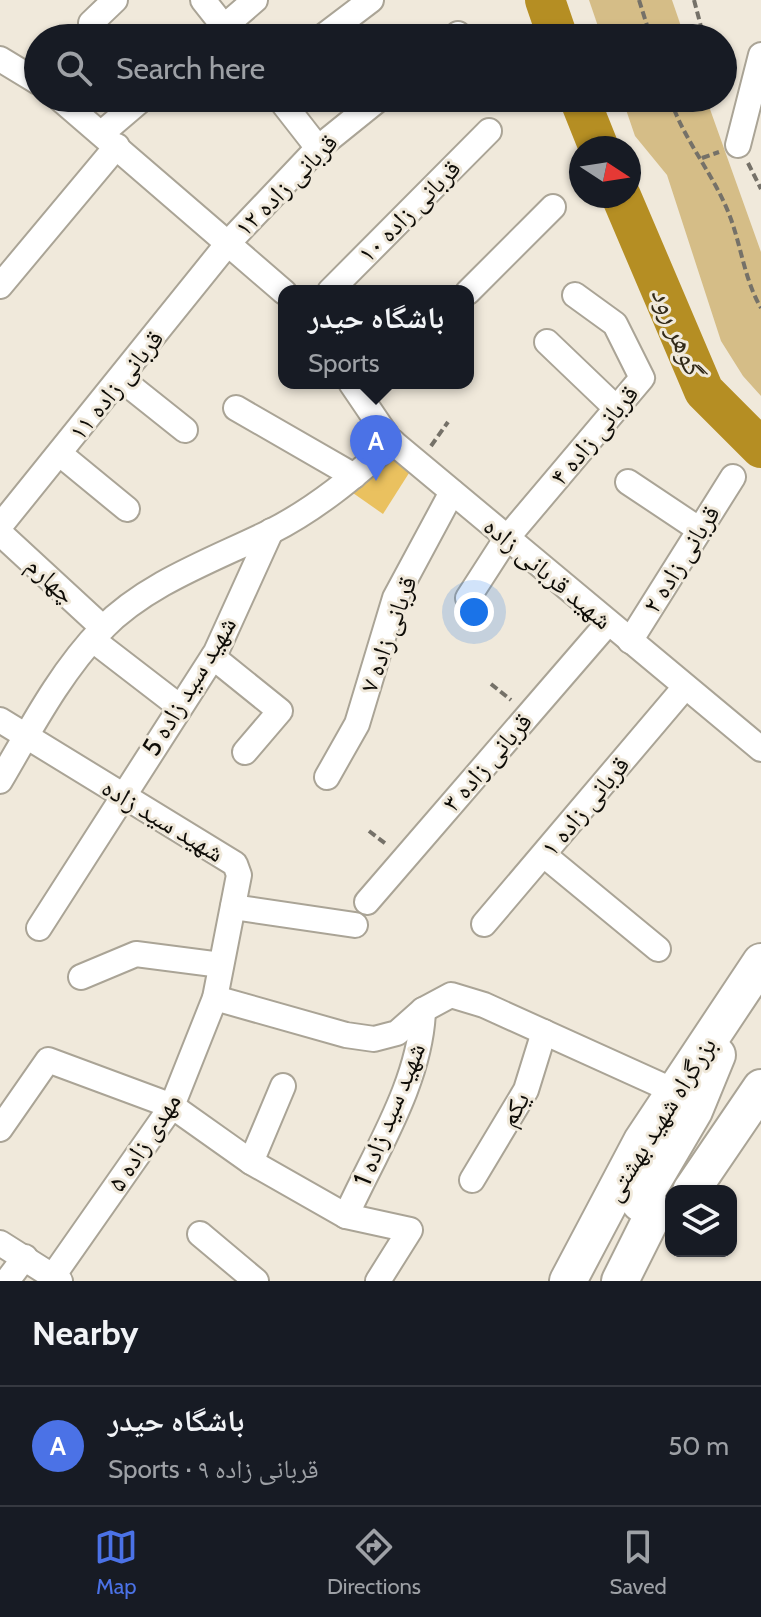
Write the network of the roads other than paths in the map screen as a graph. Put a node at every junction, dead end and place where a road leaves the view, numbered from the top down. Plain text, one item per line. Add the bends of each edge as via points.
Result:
1 (115, 0) edge
2 (203, 0) edge
3 (255, 0) edge
4 (371, 0) edge
5 (91, 23) dead end
6 (217, 24) edge
7 (232, 24) edge
8 (339, 24) edge
9 (761, 55) edge
10 (0, 59) edge
11 (24, 74) edge
12 (76, 112) edge
13 (132, 112) edge
14 (290, 112) edge
15 (363, 112) edge
16 (489, 131) dead end
17 (109, 140) junction
18 (738, 145) dead end
19 (318, 148) junction
20 (553, 207) dead end
21 (229, 242) junction
22 (336, 285) edge
23 (0, 286) edge
24 (474, 286) edge
25 (278, 287) edge
26 (575, 295) dead end
27 (547, 342) dead end
28 (121, 379) junction
29 (364, 389) edge
30 (236, 408) dead end
31 (616, 408) junction
32 (185, 430) dead end
33 (393, 442) junction
34 (60, 454) junction
35 (354, 476) junction
36 (733, 477) dead end
37 (628, 482) dead end
38 (452, 492) junction
39 (127, 509) dead end
40 (0, 526) edge
41 (700, 530) junction
42 (271, 531) junction
43 (0, 533) edge
44 (506, 539) junction
45 (468, 598) dead end
46 (608, 623) junction
47 (98, 634) junction
48 (630, 641) junction
49 (213, 657) junction
50 (685, 687) junction
51 (180, 707) junction
52 (0, 720) edge
53 (26, 736) junction
54 (761, 749) edge
55 (245, 752) dead end
56 (327, 777) dead end
57 (0, 781) edge
58 (122, 795) junction
59 (544, 855) junction
60 (367, 902) dead end
61 (233, 907) junction
62 (484, 924) dead end
63 (355, 925) dead end
64 (39, 928) dead end
65 (658, 949) dead end
66 (221, 965) junction
67 (752, 975) edge
68 (81, 977) dead end
69 (215, 998) junction
70 (423, 1010) junction
71 (544, 1032) junction
72 (283, 1086) dead end
73 (761, 1088) edge
74 (674, 1091) junction
75 (172, 1106) junction
76 (0, 1129) edge
77 (251, 1162) junction
78 (472, 1180) dead end
79 (695, 1185) edge
80 (650, 1210) edge
81 (346, 1216) junction
82 (200, 1234) dead end
83 (0, 1243) edge
84 (25, 1257) junction
85 (57, 1279) edge
86 (7, 1281) edge
87 (256, 1281) edge
88 (378, 1281) edge
89 (568, 1281) edge
90 (620, 1281) edge
91 (643, 1281) edge

1 - 5 street
2 - 6 street
3 - 7 street
4 - 8 street
9 - 18 street
10 - 11 street
12 - 17 street
13 - 17 street
14 - 19 street
15 - 19 street, قربانی زاده ۱۲
16 - 22 street, قربانی زاده ۱۰
17 - 21 street
17 - 23 street
19 - 21 street, قربانی زاده ۱۲
20 - 24 street
21 - 25 street
21 - 28 street, قربانی زاده ۱۱
26 - 31 street, قربانی زاده ۴ via 615,324 642,378
27 - 31 street
28 - 32 street
28 - 34 street, قربانی زاده ۱۱
29 - 33 street, شهید قربانی زاده
30 - 35 street
31 - 44 street, قربانی زاده ۴
33 - 35 street
33 - 38 street, شهید قربانی زاده
34 - 39 street
34 - 40 street, قربانی زاده ۱۱
35 - 42 street
36 - 41 street, قربانی زاده ۲
37 - 41 street
38 - 44 street, شهید قربانی زاده
38 - 56 street, قربانی زاده ۷ via 395,598 357,724
41 - 48 street, قربانی زاده ۲
42 - 47 street via 216,554 159,587
42 - 49 street, شهید سید زاده 5
43 - 47 street, چهارم
44 - 45 street, قربانی زاده ۴
44 - 46 street, شهید قربانی زاده
46 - 48 street, شهید قربانی زاده
46 - 60 street, قربانی زاده ۳
47 - 51 street, چهارم
47 - 53 street
48 - 50 street, شهید قربانی زاده
49 - 51 street, شهید سید زاده 5
49 - 55 street via 280,711
50 - 54 street, شهید قربانی زاده
50 - 59 street, قربانی زاده ۱
51 - 58 street, شهید سید زاده 5
52 - 53 street, شهید سید زاده
53 - 57 street
53 - 58 street, شهید سید زاده
58 - 61 street, شهید سید زاده via 235,864 239,875
58 - 64 street, شهید سید زاده 5
59 - 62 street, قربانی زاده ۱
59 - 65 street
61 - 63 street
61 - 66 street, شهید سید زاده
66 - 68 street via 136,954
66 - 69 street, شهید سید زاده
67 - 74 highway, بزرگراه شهید بهشتی
67 - 80 highway
69 - 70 street via 374,1039 397,1033
69 - 75 street, مهدی زاده ۵
70 - 71 street via 451,995
70 - 81 street, شهید سید زاده 1 via 422,1036 405,1089
71 - 74 street
71 - 78 street, یکم via 526,1090
72 - 77 street
73 - 79 highway
74 - 80 highway, بزرگراه شهید بهشتی
75 - 76 street via 48,1060
75 - 77 street
75 - 85 street, مهدی زاده ۵
77 - 81 street
80 - 89 highway, بزرگراه شهید بهشتی
80 - 90 highway
80 - 91 highway, بزرگراه شهید بهشتی
81 - 88 street via 410,1230
82 - 87 street
83 - 84 street
84 - 85 street
84 - 86 street

